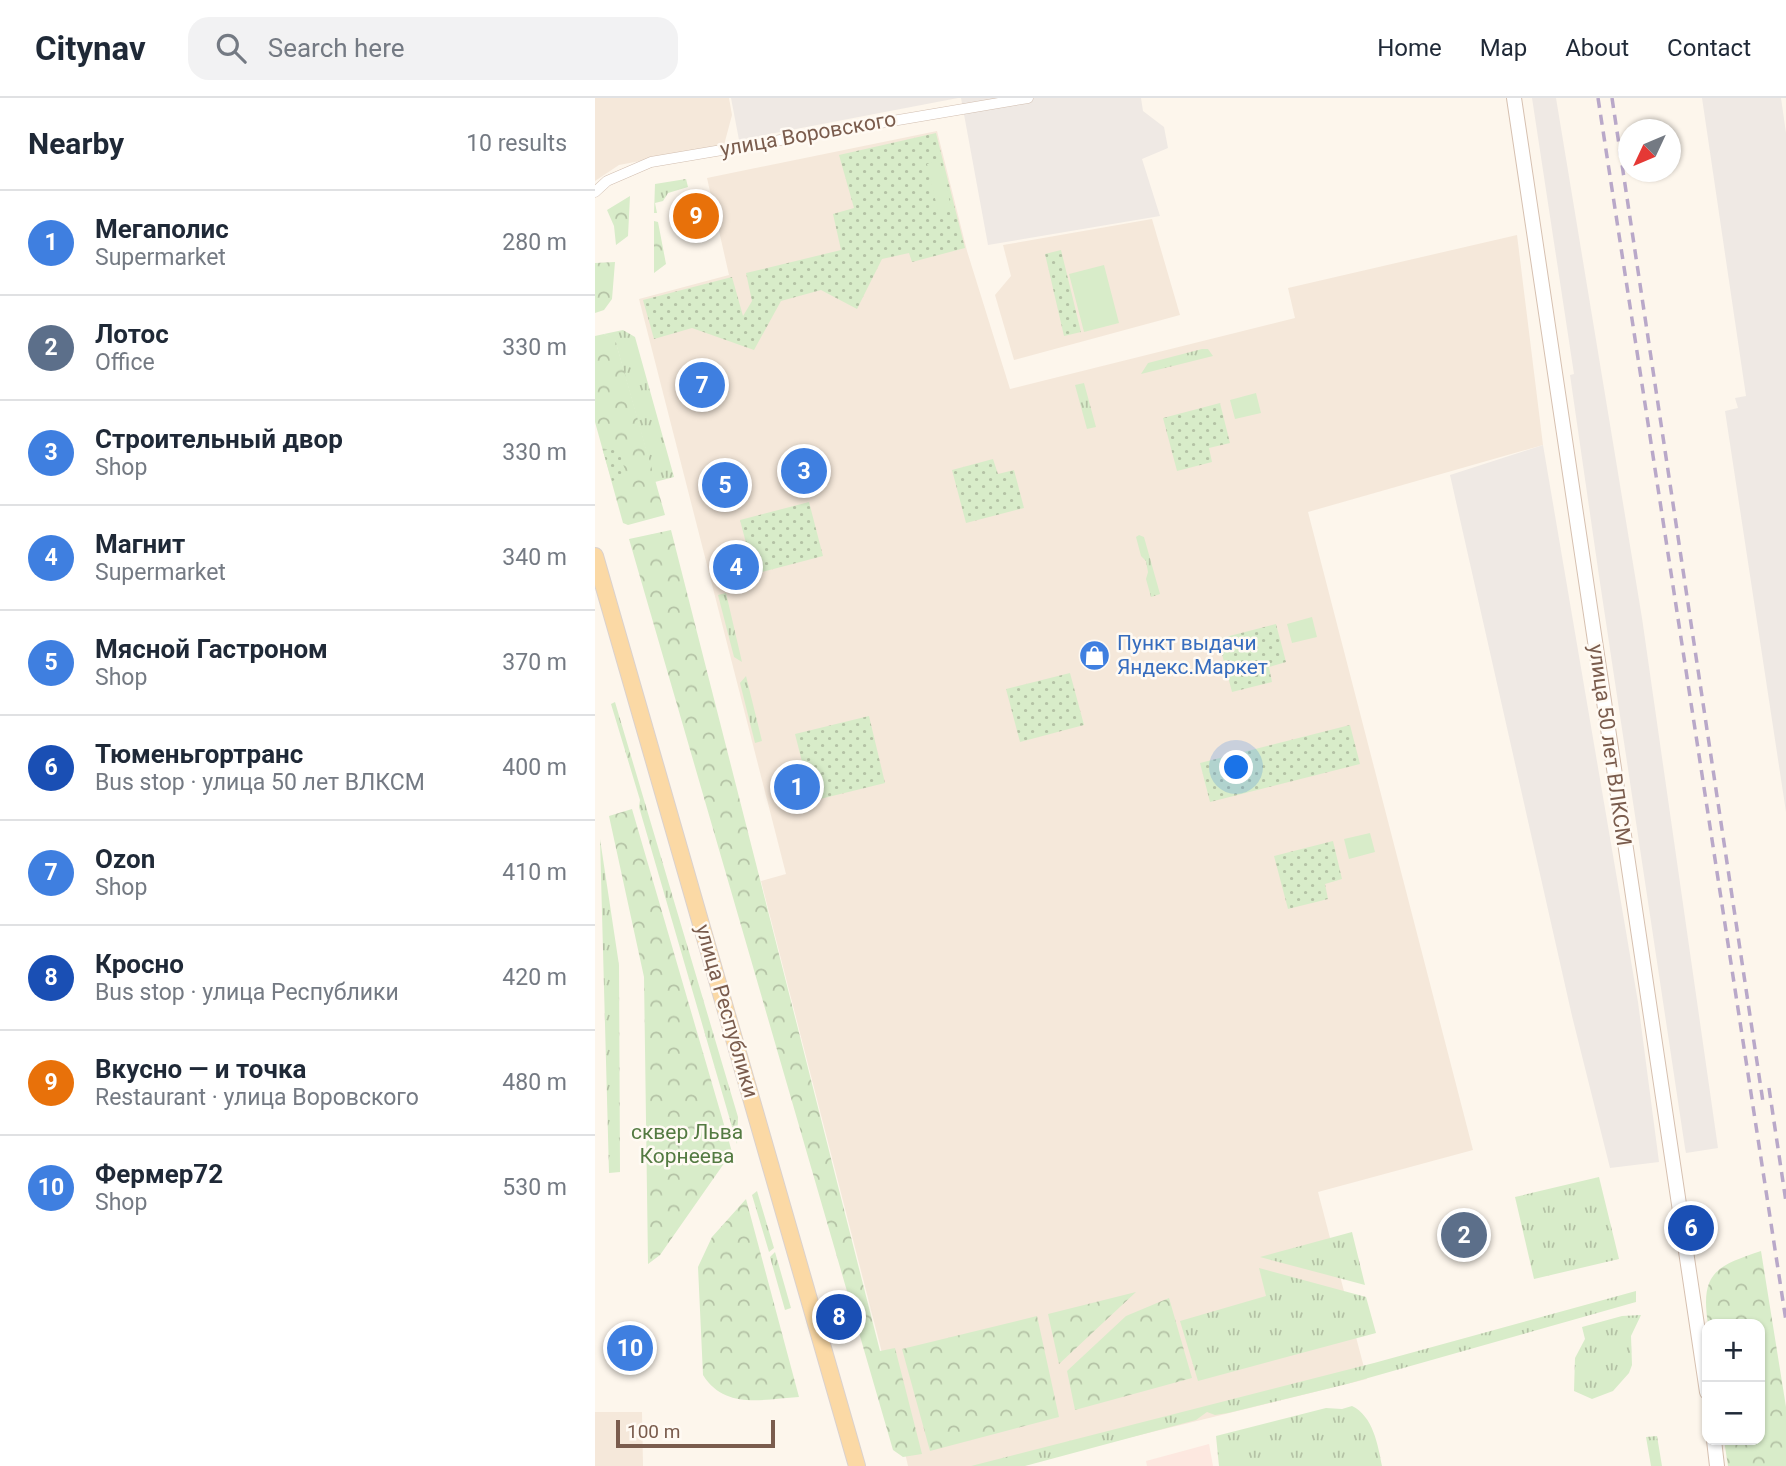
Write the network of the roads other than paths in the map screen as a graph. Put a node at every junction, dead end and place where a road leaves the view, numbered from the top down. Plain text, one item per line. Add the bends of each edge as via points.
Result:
1 (1028, 98) edge
2 (1514, 98) edge
3 (595, 192) edge
4 (595, 556) edge
5 (1706, 1382) edge
6 (1715, 1445) edge
7 (857, 1466) edge
8 (1717, 1466) edge

1 - 3 street, улица Воровского via 651,162 607,181
2 - 5 street, улица 50 лет ВЛКСМ
4 - 7 main road, улица Республики
6 - 8 street

